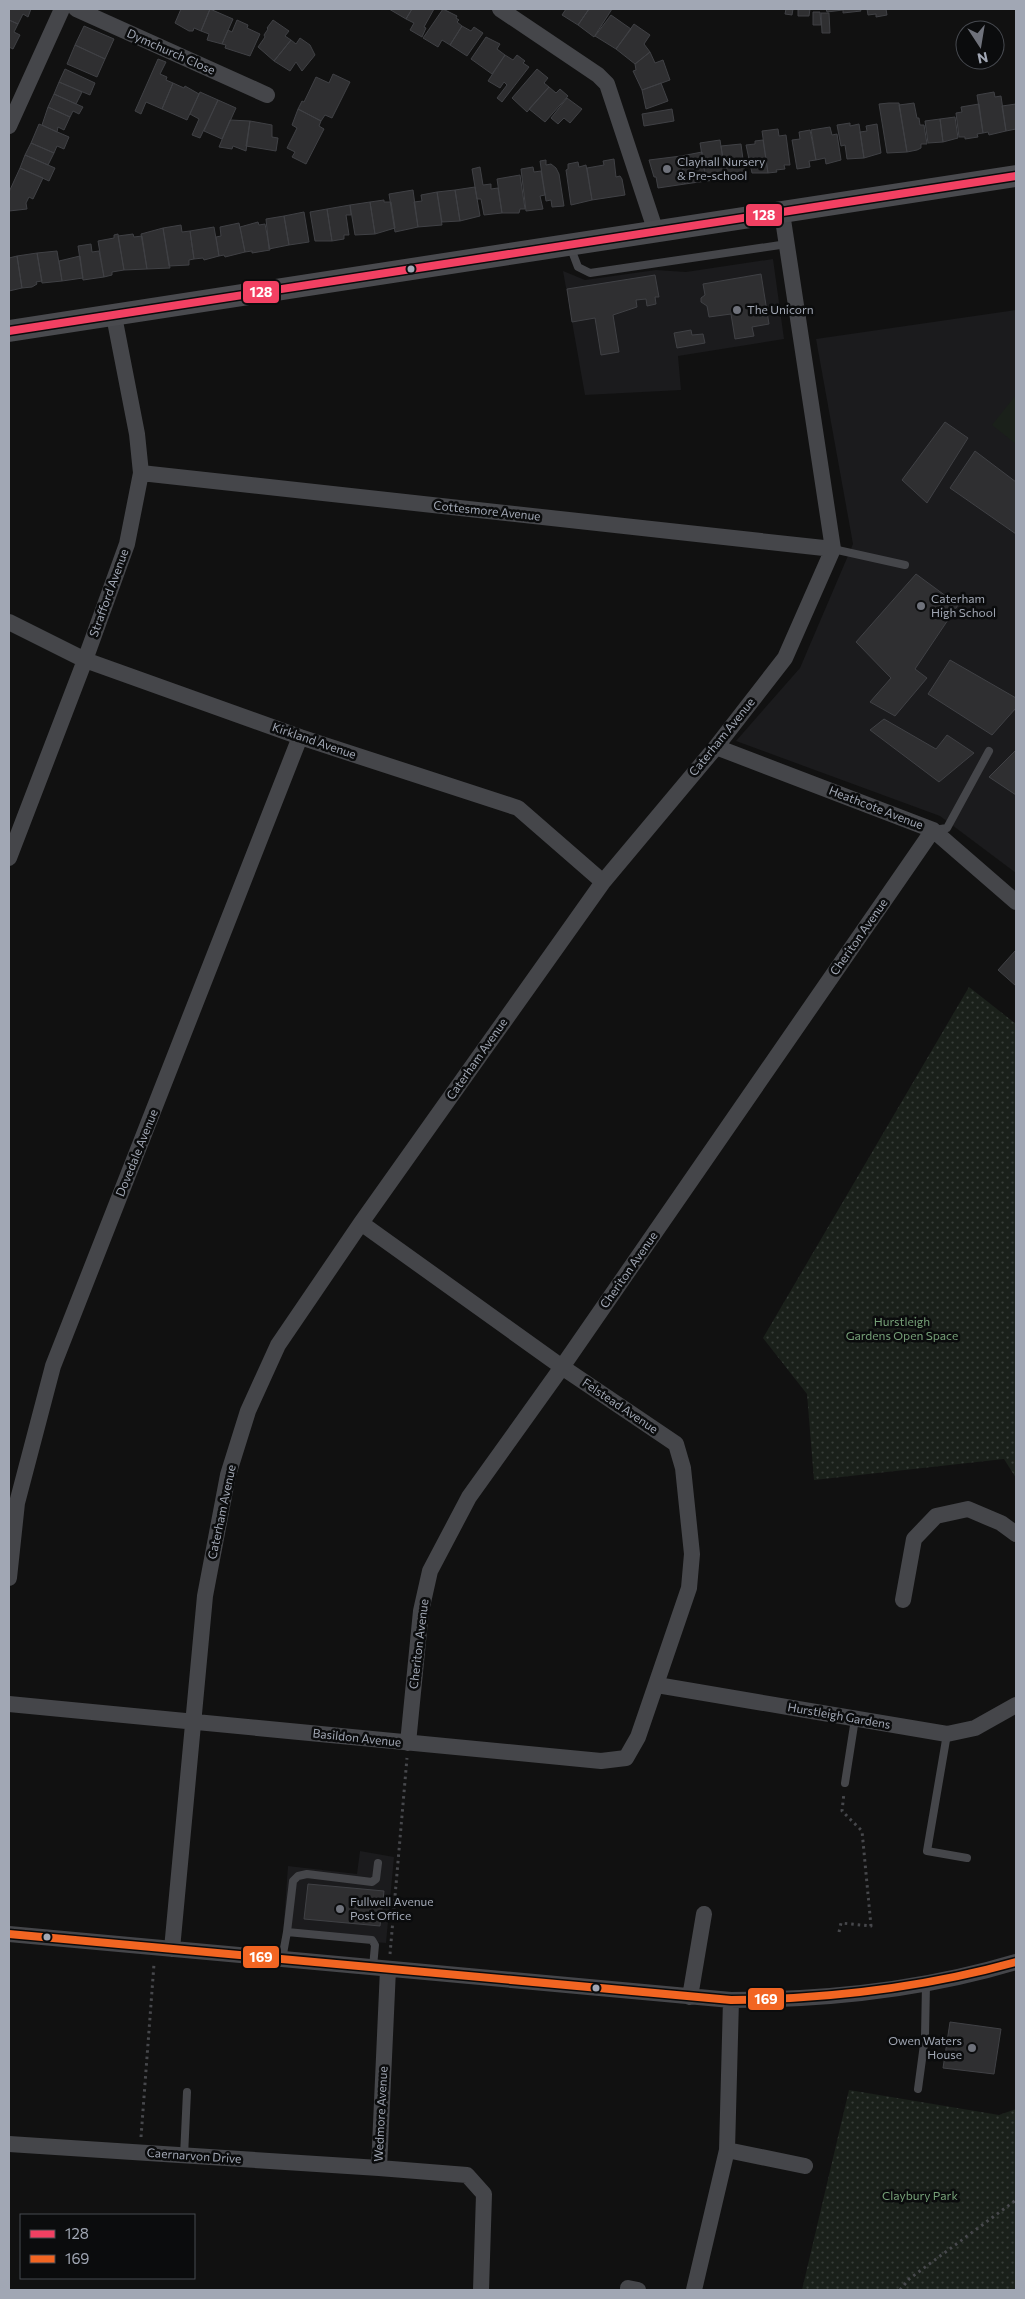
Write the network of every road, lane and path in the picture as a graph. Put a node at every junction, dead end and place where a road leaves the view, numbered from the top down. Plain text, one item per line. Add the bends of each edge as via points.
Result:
1 (62, 9) edge
2 (76, 9) edge
3 (500, 9) edge
4 (267, 95) dead end
5 (9, 126) edge
6 (1016, 176) edge
7 (782, 213) junction
8 (656, 232) junction
9 (787, 244) junction
10 (570, 245) junction
11 (114, 316) junction
12 (9, 331) edge
13 (141, 473) junction
14 (833, 549) junction
15 (905, 565) dead end
16 (9, 622) edge
17 (85, 660) junction
18 (300, 737) junction
19 (716, 747) junction
20 (989, 751) dead end
21 (933, 830) junction
22 (9, 858) edge
23 (603, 882) junction
24 (1015, 898) edge
25 (361, 1223) junction
26 (562, 1367) junction
27 (1016, 1534) edge
28 (9, 1578) edge
29 (903, 1600) dead end
30 (657, 1685) junction
31 (9, 1704) edge
32 (1016, 1706) edge
33 (855, 1719) junction
34 (192, 1721) junction
35 (947, 1734) junction
36 (408, 1743) junction
37 (845, 1783) joint
38 (967, 1858) dead end
39 (378, 1863) dead end
40 (704, 1914) dead end
41 (288, 1932) junction
42 (839, 1932) dead end
43 (9, 1934) edge
44 (156, 1947) junction
45 (172, 1949) junction
46 (282, 1960) junction
47 (1016, 1962) edge
48 (381, 1968) junction
49 (926, 1984) junction
50 (690, 1997) junction
51 (731, 2000) junction
52 (918, 2090) dead end
53 (187, 2092) dead end
54 (9, 2144) edge
55 (727, 2150) junction
56 (140, 2152) junction
57 (184, 2156) junction
58 (806, 2166) dead end
59 (379, 2168) junction
60 (1016, 2200) edge
61 (481, 2290) edge
62 (628, 2290) edge
63 (638, 2290) edge
64 (694, 2290) edge
65 (900, 2290) edge

1 - 5 street
2 - 4 street, Dymchurch Close
3 - 8 street via 607,84
6 - 7 street
7 - 8 street
7 - 9 street
8 - 10 street
9 - 10 lane via 590,273 578,267
9 - 14 street
10 - 11 street
11 - 12 street
11 - 13 street, Strafford Avenue via 137,434
13 - 14 street, Cottesmore Avenue
13 - 17 street, Strafford Avenue via 127,544
14 - 15 lane
14 - 19 street, Caterham Avenue via 785,658
16 - 17 street, Kirkland Avenue
17 - 18 street, Kirkland Avenue
17 - 22 street, Strafford Avenue
18 - 23 street, Kirkland Avenue via 518,808
18 - 28 street, Dovedale Avenue via 53,1366 17,1503
19 - 21 street, Heathcote Avenue
19 - 23 street, Caterham Avenue
20 - 21 lane via 948,828
21 - 24 street, Heathcote Avenue
21 - 26 street, Cheriton Avenue
23 - 25 street, Caterham Avenue
25 - 26 street, Felstead Avenue
25 - 34 street, Caterham Avenue via 278,1345 248,1411 228,1475 205,1596
26 - 30 street, Felstead Avenue via 676,1444 684,1478 691,1571 689,1588
26 - 36 street, Cheriton Avenue via 469,1497 430,1571 421,1611
27 - 29 street via 968,1509 936,1516 914,1540
30 - 33 street, Hurstleigh Gardens
30 - 36 street, Basildon Avenue via 638,1737 626,1758 601,1761
31 - 34 street, Basildon Avenue
32 - 35 street, Hurstleigh Gardens via 975,1728
33 - 35 street, Hurstleigh Gardens
33 - 37 lane
34 - 36 street, Basildon Avenue
34 - 45 street, Caterham Avenue
35 - 38 lane via 927,1851
36 - 48 path
37 - 42 path via 842,1811 862,1831 871,1926 840,1923
39 - 41 lane via 376,1879 372,1882 307,1874 298,1876 293,1881
40 - 50 street
41 - 46 lane
41 - 48 lane via 372,1940
43 - 44 street
44 - 45 street
44 - 56 path
45 - 46 street
46 - 48 street
47 - 49 street
48 - 50 street
48 - 59 street, Wedmore Avenue
49 - 51 street via 831,1997
49 - 52 lane
50 - 51 street
51 - 55 street
53 - 57 lane
54 - 56 street, Caernarvon Drive
55 - 58 street
55 - 64 street
56 - 57 street, Caernarvon Drive
57 - 59 street, Caernarvon Drive
59 - 61 street, Wedmore Avenue via 467,2175 484,2194
60 - 65 path via 909,2279
62 - 63 street

